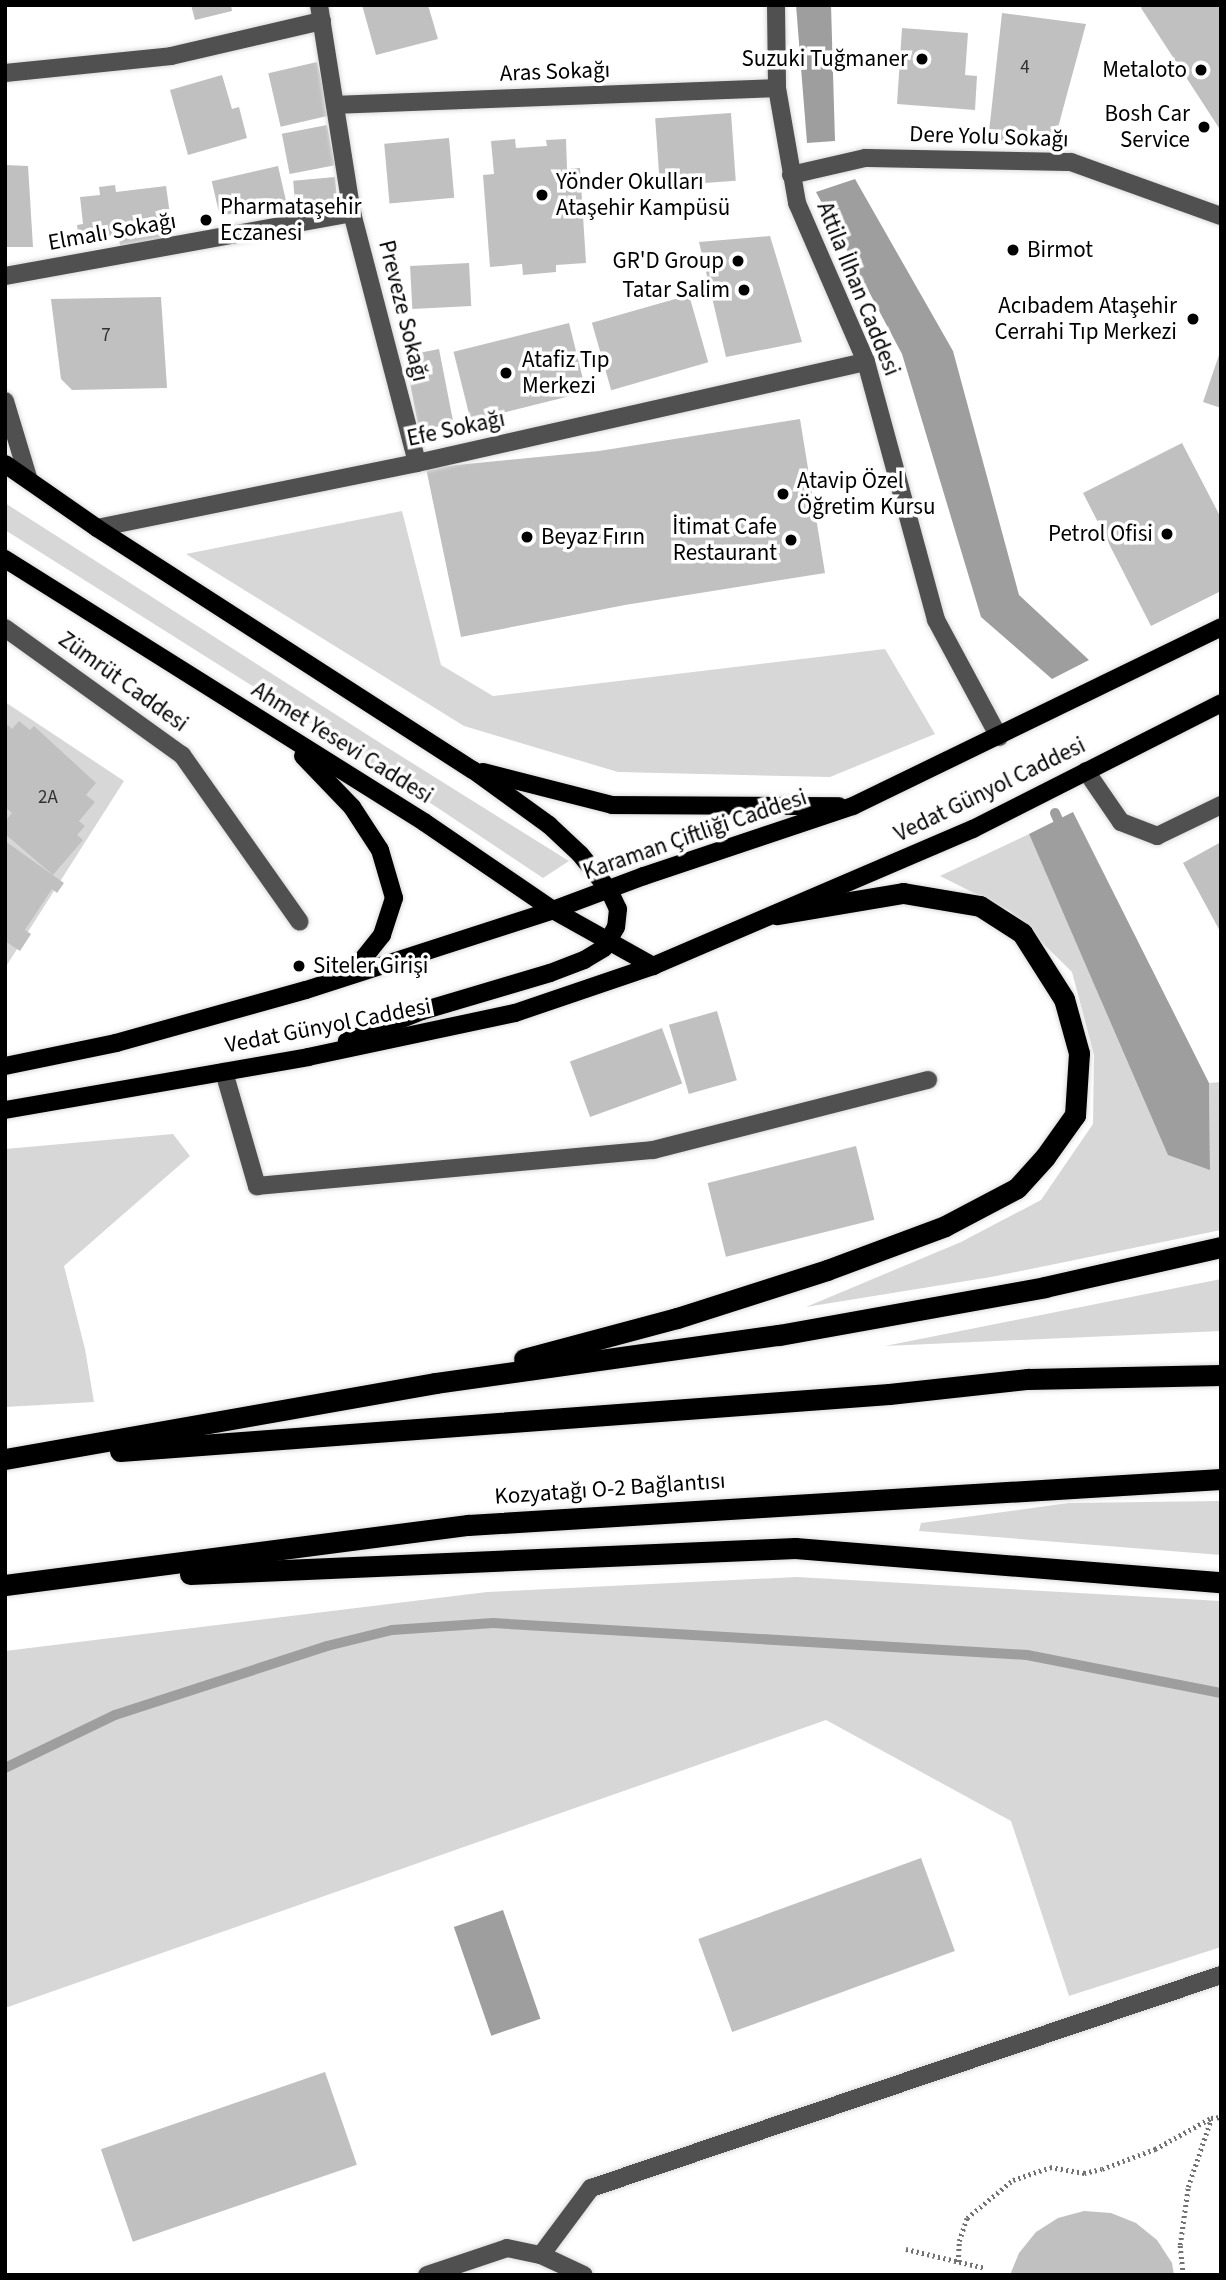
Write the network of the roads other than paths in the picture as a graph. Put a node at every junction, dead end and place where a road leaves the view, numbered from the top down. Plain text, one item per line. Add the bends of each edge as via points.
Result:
1 (776, 5) edge
2 (320, 13) edge
3 (5, 73) edge
4 (776, 88) junction
5 (335, 105) junction
6 (791, 175) junction
7 (352, 213) junction
8 (1221, 216) edge
9 (5, 276) edge
10 (866, 362) junction
11 (5, 401) edge
12 (417, 463) junction
13 (5, 464) edge
14 (28, 477) junction
15 (97, 528) junction
16 (5, 559) edge
17 (1221, 626) edge
18 (5, 628) edge
19 (1221, 703) edge
20 (283, 736) junction
21 (999, 737) junction
22 (473, 770) junction
23 (1086, 771) junction
24 (1221, 804) edge
25 (853, 806) junction
26 (609, 890) junction
27 (554, 910) junction
28 (777, 914) junction
29 (300, 922) dead end
30 (608, 942) junction
31 (653, 966) junction
32 (351, 974) junction
33 (308, 1057) junction
34 (5, 1066) edge
35 (224, 1072) junction
36 (928, 1080) dead end
37 (5, 1110) edge
38 (1221, 1247) edge
39 (1221, 1375) edge
40 (436, 1383) junction
41 (5, 1459) edge
42 (1221, 1479) edge
43 (52, 1580) junction
44 (1221, 1582) edge
45 (5, 1584) edge
46 (1221, 1975) edge
47 (541, 2255) junction
48 (427, 2275) edge
49 (584, 2275) edge

1 - 4 street, Attila İlhan Caddesi
2 - 3 street via 171,56
2 - 5 street, Preveze Sokağı
4 - 5 street, Aras Sokağı
4 - 6 street, Attila İlhan Caddesi
5 - 7 street, Preveze Sokağı
6 - 8 street, Dere Yolu Sokağı via 865,158 1071,162
6 - 10 street, Attila İlhan Caddesi via 797,203
7 - 9 street, Elmalı Sokağı
7 - 12 street, Preveze Sokağı
10 - 12 street, Efe Sokağı
10 - 21 street, Attila İlhan Caddesi via 936,620
11 - 14 street
12 - 15 street, Efe Sokağı
13 - 14 main road, Ahmet Yesevi Caddesi
14 - 15 main road, Ahmet Yesevi Caddesi
15 - 22 main road, Ahmet Yesevi Caddesi
16 - 20 main road, Ahmet Yesevi Caddesi
17 - 21 main road, Vedat Günyol Caddesi
18 - 29 street, Zümrüt Caddesi via 183,755
19 - 23 main road, Vedat Günyol Caddesi
20 - 27 main road, Ahmet Yesevi Caddesi via 424,822
20 - 32 main road via 352,807 380,850 394,898 382,935
21 - 25 main road, Vedat Günyol Caddesi
22 - 25 main road via 612,805
22 - 26 main road, Ahmet Yesevi Caddesi via 549,825
23 - 24 street via 1121,822 1157,836
23 - 28 main road, Vedat Günyol Caddesi via 973,829
25 - 26 main road, Karaman Çiftliği Caddesi
26 - 27 main road, Karaman Çiftliği Caddesi
26 - 30 main road via 618,909
27 - 30 main road, Ahmet Yesevi Caddesi
27 - 32 main road, Vedat Günyol Caddesi
28 - 31 main road
28 - 40 highway via 903,893 980,906 1022,933 1064,999 1079,1052 1075,1115 1045,1157 1017,1188 945,1226 827,1270 677,1318
30 - 31 main road, Ahmet Yesevi Caddesi
30 - 33 main road via 584,960 422,1011
31 - 33 main road, Vedat Günyol Caddesi via 515,1013
32 - 34 main road, Vedat Günyol Caddesi via 116,1043
33 - 35 main road, Vedat Günyol Caddesi
35 - 36 street via 257,1186 653,1150
35 - 37 main road, Vedat Günyol Caddesi
38 - 40 highway via 1045,1287 779,1335
39 - 41 highway via 1028,1380
40 - 41 highway
42 - 43 highway, Kozyatağı O-2 Bağlantısı via 468,1525
43 - 44 highway via 796,1548
43 - 45 highway, Kozyatağı O-2 Bağlantısı
46 - 47 street via 591,2188
47 - 48 street via 507,2248
47 - 49 street

